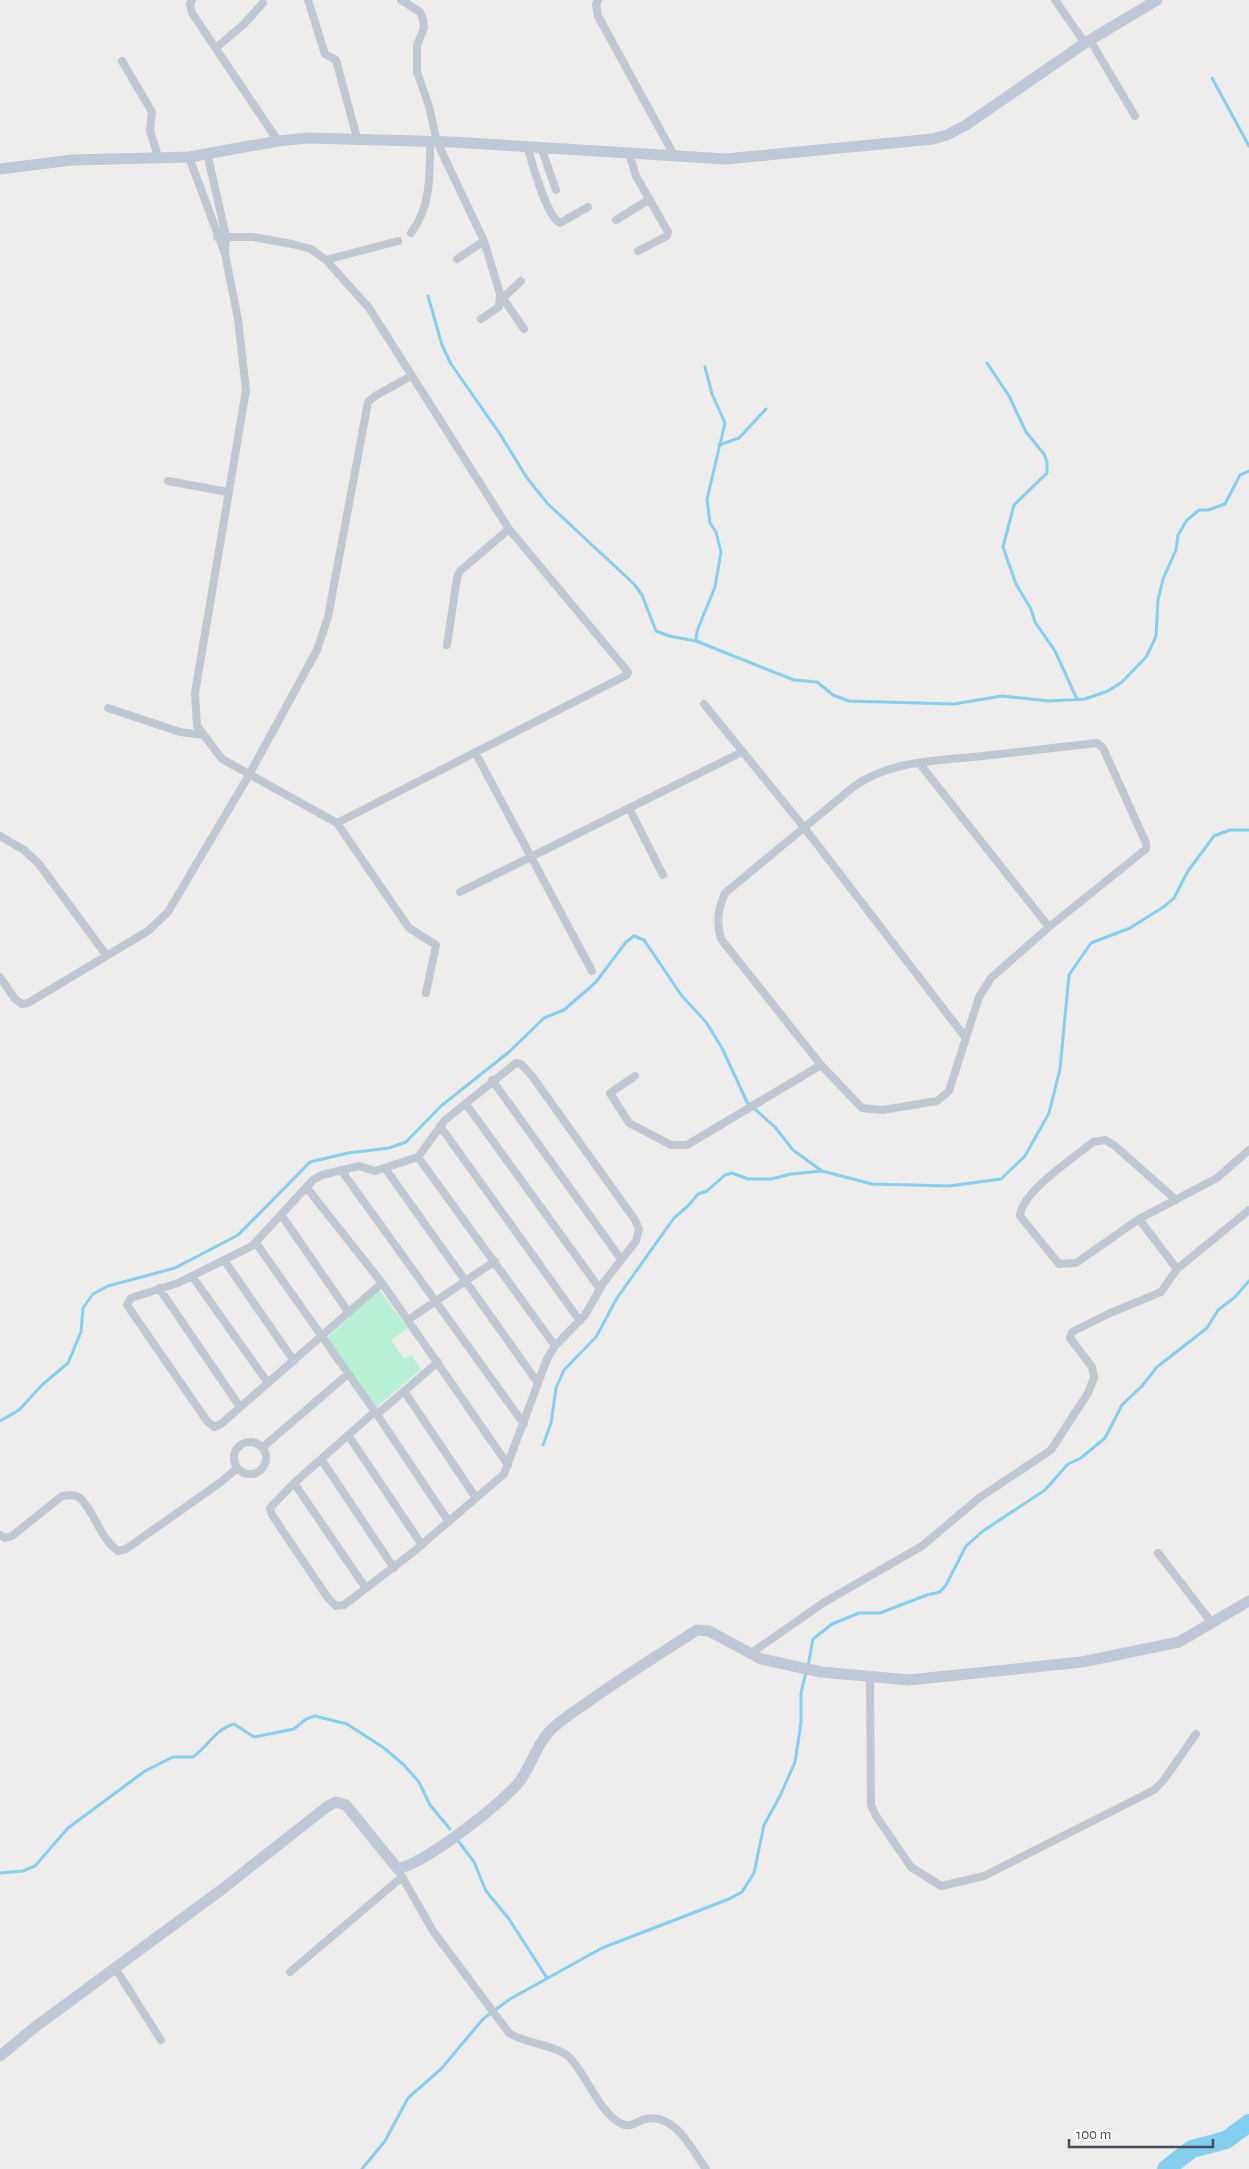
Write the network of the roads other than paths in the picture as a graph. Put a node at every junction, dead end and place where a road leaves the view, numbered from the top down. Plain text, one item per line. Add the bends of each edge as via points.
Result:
1 (192, 0) edge
2 (308, 0) edge
3 (401, 0) edge
4 (598, 0) edge
5 (1055, 0) edge
6 (1157, 0) edge
7 (263, 3) dead end
8 (1088, 41) junction
9 (217, 47) junction
10 (122, 60) dead end
11 (1135, 116) dead end
12 (357, 138) junction
13 (278, 141) junction
14 (434, 142) junction
15 (526, 146) junction
16 (541, 147) junction
17 (628, 153) junction
18 (207, 154) junction
19 (190, 157) junction
20 (675, 157) junction
21 (159, 159) junction
22 (0, 170) edge
23 (556, 190) dead end
24 (650, 199) junction
25 (588, 207) dead end
26 (616, 220) dead end
27 (411, 233) dead end
28 (226, 236) junction
29 (217, 237) junction
30 (398, 241) dead end
31 (484, 241) junction
32 (638, 251) dead end
33 (225, 254) junction
34 (457, 259) dead end
35 (326, 260) junction
36 (521, 281) dead end
37 (502, 295) junction
38 (481, 319) dead end
39 (524, 329) dead end
40 (411, 376) junction
41 (168, 481) dead end
42 (228, 492) junction
43 (509, 529) junction
44 (447, 646) dead end
45 (704, 704) dead end
46 (108, 708) dead end
47 (204, 735) junction
48 (475, 752) junction
49 (742, 752) junction
50 (919, 763) junction
51 (249, 776) junction
52 (629, 808) junction
53 (337, 823) junction
54 (803, 826) junction
55 (0, 836) edge
56 (531, 856) junction
57 (663, 874) dead end
58 (460, 892) dead end
59 (1049, 926) junction
60 (107, 956) junction
61 (592, 971) dead end
62 (0, 977) edge
63 (426, 993) dead end
64 (965, 1037) junction
65 (821, 1065) junction
66 (635, 1076) dead end
67 (492, 1080) junction
68 (466, 1104) junction
69 (440, 1126) junction
70 (1249, 1150) edge
71 (418, 1157) junction
72 (385, 1168) junction
73 (341, 1170) junction
74 (307, 1188) junction
75 (1176, 1200) junction
76 (1249, 1210) edge
77 (282, 1216) junction
78 (1139, 1219) junction
79 (256, 1242) junction
80 (621, 1258) junction
81 (224, 1260) junction
82 (495, 1261) junction
83 (1177, 1269) junction
84 (192, 1276) junction
85 (466, 1280) junction
86 (382, 1283) junction
87 (158, 1288) junction
88 (600, 1289) junction
89 (437, 1301) junction
90 (349, 1313) junction
91 (408, 1320) junction
92 (580, 1321) junction
93 (321, 1337) junction
94 (555, 1346) junction
95 (294, 1361) junction
96 (438, 1362) junction
97 (348, 1374) junction
98 (268, 1383) junction
99 (538, 1383) junction
100 (404, 1391) junction
101 (240, 1407) junction
102 (376, 1413) junction
103 (524, 1424) junction
104 (348, 1435) junction
105 (263, 1447) junction
106 (321, 1459) junction
107 (508, 1465) junction
108 (237, 1468) junction
109 (294, 1483) junction
110 (476, 1498) junction
111 (449, 1522) junction
112 (0, 1535) edge
113 (422, 1545) junction
114 (1158, 1553) dead end
115 (394, 1568) junction
116 (365, 1587) junction
117 (1249, 1601) edge
118 (1212, 1623) junction
119 (750, 1654) junction
120 (870, 1678) junction
121 (1196, 1734) dead end
122 (399, 1872) junction
123 (115, 1968) junction
124 (290, 1972) dead end
125 (161, 2040) dead end
126 (0, 2056) edge
127 (706, 2169) edge

1 - 9 street via 192,13
2 - 12 street via 325,54 336,60
3 - 14 street via 420,12 423,19 424,28 417,45 417,72 429,106
4 - 20 street via 598,16
5 - 8 street
6 - 8 street
7 - 9 street
8 - 11 street
8 - 20 street via 1003,101 947,135 726,159
9 - 13 street
10 - 21 street via 152,112 150,131
12 - 13 street
12 - 14 street
13 - 18 street
14 - 15 street
14 - 27 street via 426,204 420,222
14 - 31 street
15 - 16 street
15 - 25 street via 548,208 557,222
16 - 17 street
16 - 23 street
17 - 20 street
17 - 24 street via 636,176
18 - 19 street
18 - 28 street
19 - 21 street
19 - 29 street
21 - 22 street via 72,160
24 - 26 street
24 - 32 street via 665,225 667,236
28 - 29 street
28 - 33 street
28 - 35 street via 292,244 311,249
29 - 33 street
30 - 35 street
31 - 34 street
31 - 37 street
33 - 42 street via 238,318 246,390
35 - 40 street via 369,308
36 - 37 street
37 - 38 street via 499,307
37 - 39 street
40 - 43 street
40 - 51 street via 368,402 328,617 317,650
41 - 42 street
42 - 47 street via 194,693 197,726
43 - 44 street via 460,571
43 - 48 street via 628,672
45 - 49 street
46 - 47 street via 180,732
47 - 51 street via 222,759
48 - 53 street
48 - 56 street
49 - 52 street
49 - 54 street
50 - 54 street via 865,778
50 - 59 street
50 - 59 street via 1097,743 1103,748 1146,849
51 - 53 street
51 - 60 street via 168,912 148,931
52 - 56 street
52 - 57 street
53 - 63 street via 409,928 436,945
54 - 64 street
54 - 65 street via 725,893 719,908 718,927 721,939
55 - 60 street via 24,850 39,864
56 - 58 street
56 - 61 street
59 - 64 street via 991,978 979,997
60 - 62 street via 22,1004
64 - 65 street via 948,1091 937,1101 882,1110 862,1108
65 - 66 street via 687,1145 671,1145 628,1123 610,1092
67 - 68 street
67 - 80 street
67 - 80 street via 518,1063 538,1084 635,1220 639,1229 636,1241
68 - 69 street
68 - 88 street
69 - 71 street
69 - 92 street
70 - 75 street via 1217,1178
71 - 72 street
71 - 82 street
72 - 73 street via 372,1172 359,1166
72 - 85 street
73 - 74 street via 313,1180
73 - 89 street
74 - 77 street
74 - 86 street
75 - 78 street
75 - 78 street via 1105,1140 1092,1142 1028,1195 1020,1209 1020,1216 1058,1264 1068,1265 1076,1263
76 - 83 street
77 - 79 street
77 - 90 street
78 - 83 street
79 - 81 street
79 - 93 street
80 - 88 street
81 - 84 street
81 - 95 street
82 - 85 street
82 - 94 street
83 - 119 street via 1162,1292 1072,1332 1070,1338 1092,1367 1094,1378 1088,1393 1051,1450 979,1498 922,1546 823,1603
84 - 87 street
84 - 98 street
85 - 89 street
85 - 99 street
86 - 90 street
86 - 91 street
87 - 101 street
87 - 101 street via 131,1298 126,1305 133,1316 207,1422 214,1427 221,1424
88 - 92 street
89 - 91 street
89 - 103 street
90 - 93 street
91 - 96 street
92 - 94 street
93 - 95 street
93 - 97 street
94 - 99 street
95 - 98 street
96 - 100 street
96 - 107 street
97 - 102 street
97 - 105 street
98 - 101 street
99 - 103 street
100 - 102 street
100 - 110 street
102 - 104 street
102 - 111 street
103 - 107 street
104 - 106 street
104 - 113 street
105 - 108 street via 250,1442 238,1447 234,1455
105 - 108 street via 266,1462 261,1471 251,1475
106 - 109 street
106 - 115 street
107 - 110 street via 502,1477
108 - 112 street via 126,1549 118,1551 108,1544 80,1498 72,1494 62,1496 12,1536 5,1538
109 - 116 street
109 - 116 street via 270,1508 272,1515 328,1598 336,1606 344,1605
110 - 111 street
111 - 113 street
113 - 115 street
114 - 118 street
115 - 116 street
117 - 118 street
118 - 120 street via 1179,1642 1082,1662 909,1680
119 - 120 street via 821,1672
119 - 122 street via 709,1631 697,1630 633,1670 554,1727 506,1797
120 - 121 street via 871,1805 911,1867 938,1886 984,1876 1154,1790
122 - 123 street via 346,1805 336,1802
122 - 124 street
122 - 127 street via 433,1931 510,2034 568,2056 611,2116 621,2124 630,2126 657,2118 676,2127
123 - 125 street
123 - 126 street

